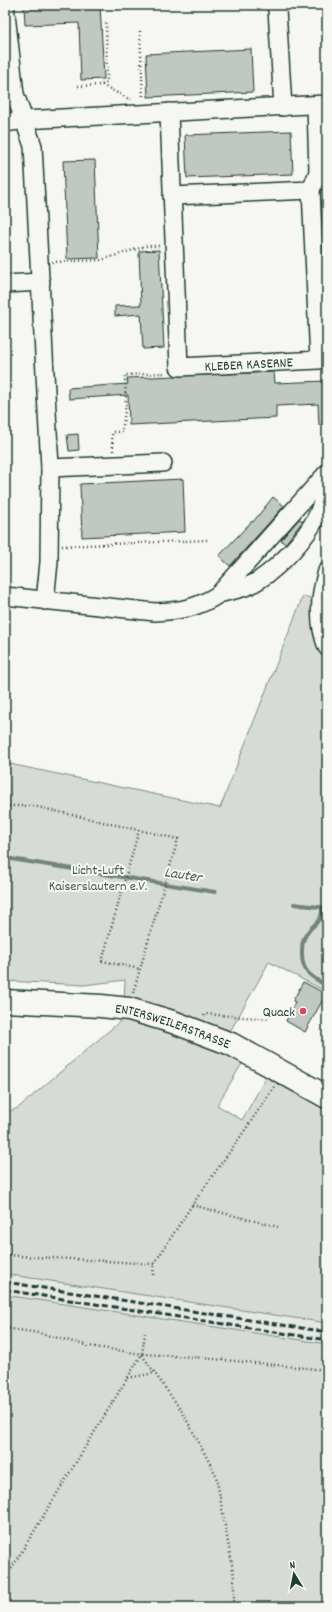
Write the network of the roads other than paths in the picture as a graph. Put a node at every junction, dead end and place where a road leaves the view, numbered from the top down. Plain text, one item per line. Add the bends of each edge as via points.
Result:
1 (6, 5) edge
2 (275, 5) edge
3 (6, 25) edge
4 (10, 95) edge
5 (321, 105) edge
6 (283, 106) junction
7 (169, 112) junction
8 (24, 120) junction
9 (5, 123) edge
10 (312, 190) junction
11 (172, 196) junction
12 (41, 282) junction
13 (5, 284) edge
14 (163, 463) dead end
15 (50, 468) junction
16 (327, 473) edge
17 (327, 488) edge
18 (327, 571) edge
19 (219, 594) junction
20 (5, 596) edge
21 (45, 601) junction
22 (327, 647) edge
23 (5, 1001) edge
24 (327, 1097) edge

1 - 3 street
2 - 6 street
3 - 4 street
4 - 8 street
5 - 6 street, KLEBER KASERNE
5 - 10 street, KLEBER KASERNE via 318,172
6 - 7 street, KLEBER KASERNE
7 - 8 street, KLEBER KASERNE via 142,108
7 - 11 street
8 - 9 street, KLEBER KASERNE
8 - 12 street via 33,146
10 - 11 street
10 - 11 street, KLEBER KASERNE via 319,360 179,367
12 - 13 street
12 - 15 street
14 - 15 street
15 - 21 street via 48,578
16 - 19 street
17 - 19 street via 316,518 300,541 280,562 259,580
18 - 22 street via 319,615
19 - 21 street via 200,605 171,612
20 - 21 street
23 - 24 main road, ENTERSWEILERSTRASSE via 128,1009 173,1022 231,1044

